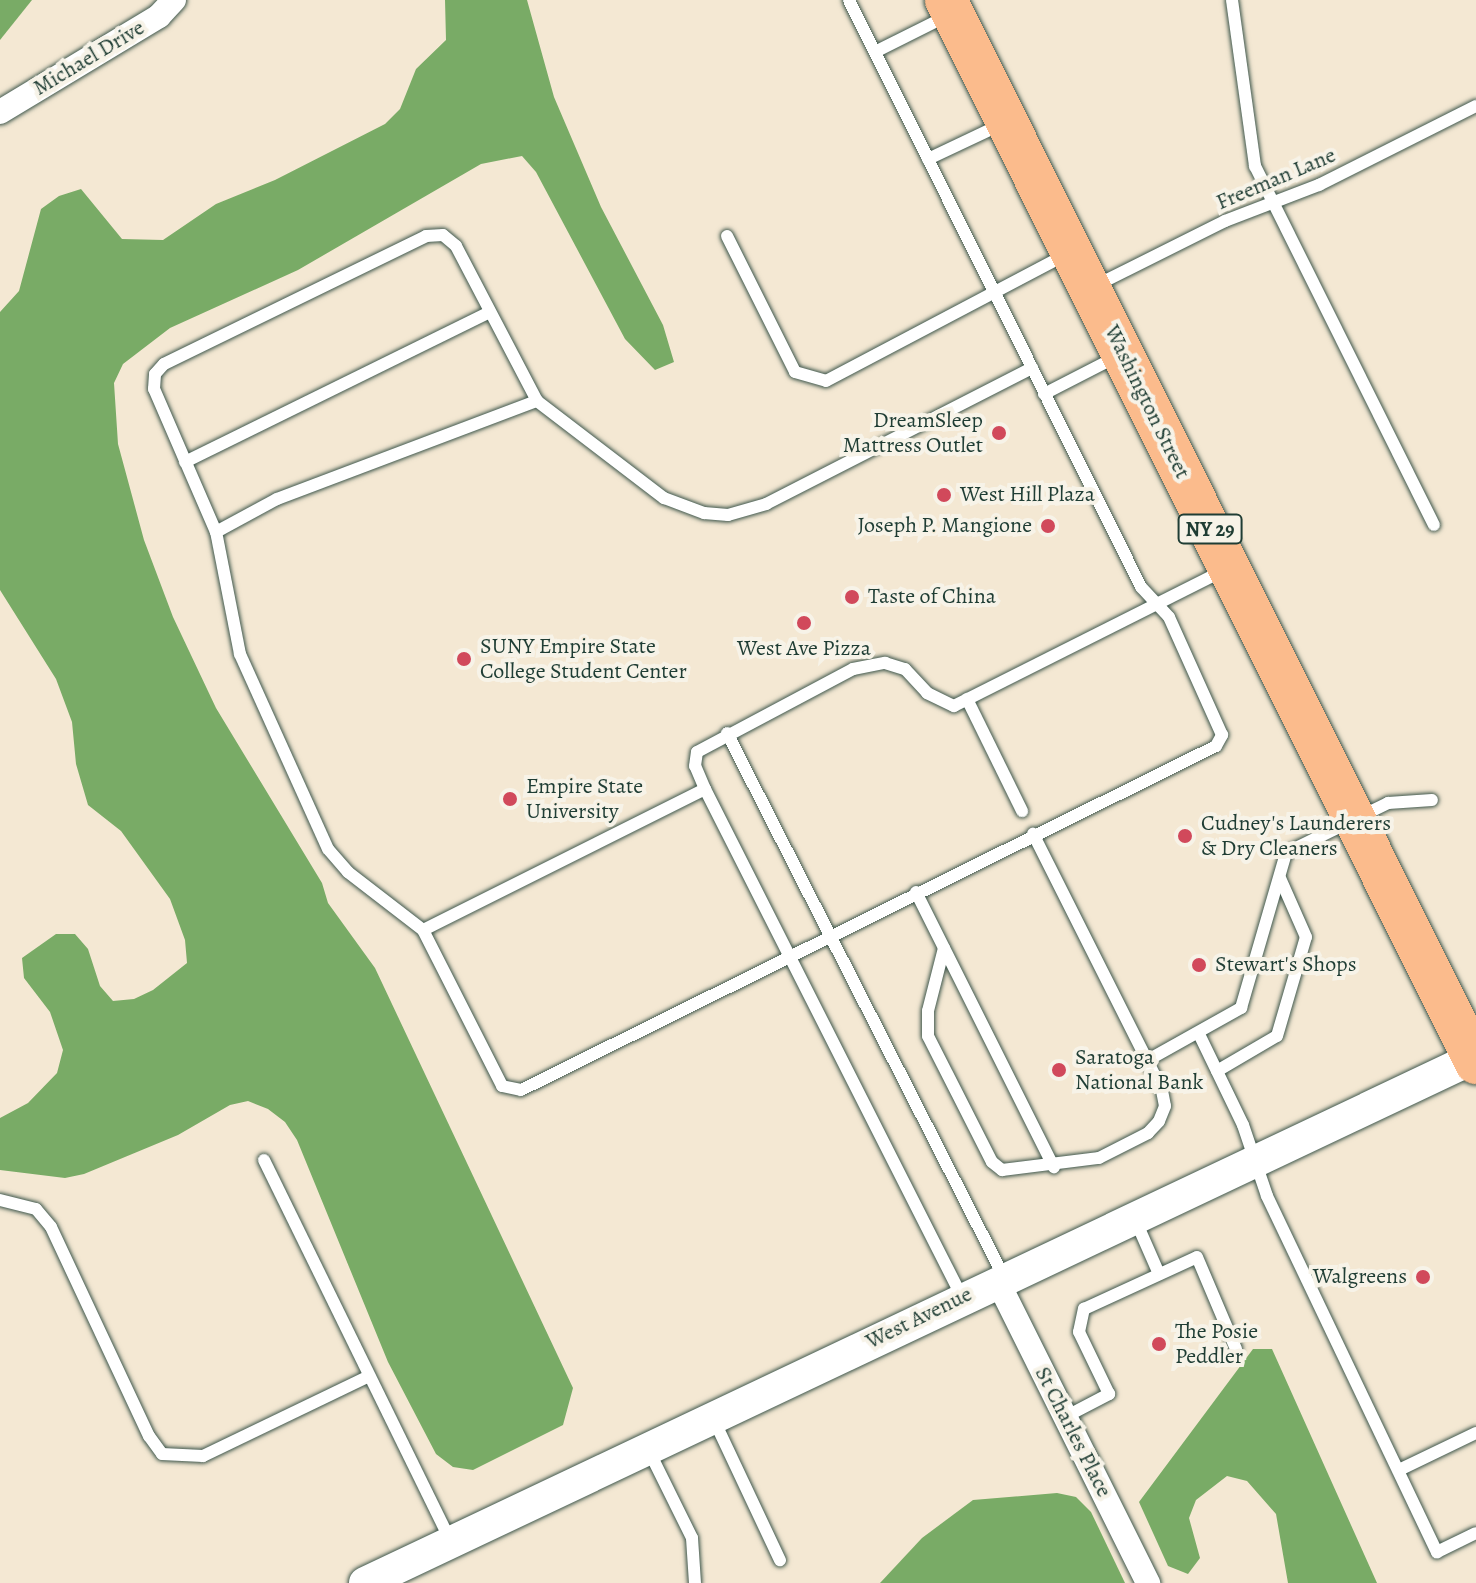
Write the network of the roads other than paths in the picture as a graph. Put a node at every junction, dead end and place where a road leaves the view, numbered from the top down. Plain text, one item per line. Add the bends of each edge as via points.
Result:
1 (174, 0) edge
2 (849, 0) edge
3 (1232, 0) edge
4 (950, 6) edge
5 (875, 52) junction
6 (1476, 106) edge
7 (0, 112) edge
8 (1007, 122) junction
9 (928, 159) junction
10 (1272, 203) junction
11 (727, 236) dead end
12 (1072, 251) junction
13 (1090, 289) junction
14 (994, 292) junction
15 (488, 313) junction
16 (1123, 354) junction
17 (1032, 368) junction
18 (1044, 394) junction
19 (537, 401) junction
20 (185, 462) junction
21 (1434, 525) dead end
22 (216, 532) junction
23 (1229, 567) junction
24 (1157, 604) junction
25 (967, 699) junction
26 (727, 733) junction
27 (705, 789) junction
28 (1432, 800) dead end
29 (1022, 811) dead end
30 (1354, 819) junction
31 (1033, 834) junction
32 (1280, 878) junction
33 (916, 892) junction
34 (423, 930) junction
35 (828, 936) junction
36 (944, 948) junction
37 (788, 955) junction
38 (1199, 1034) junction
39 (1475, 1059) edge
40 (1148, 1060) junction
41 (1217, 1071) junction
42 (1255, 1159) junction
43 (264, 1160) dead end
44 (1054, 1167) junction
45 (0, 1200) edge
46 (1133, 1216) junction
47 (1159, 1274) junction
48 (1000, 1279) junction
49 (962, 1297) junction
50 (1236, 1349) dead end
51 (369, 1376) junction
52 (712, 1417) junction
53 (1065, 1417) junction
54 (1476, 1433) edge
55 (648, 1448) junction
56 (1399, 1470) junction
57 (1476, 1533) edge
58 (451, 1542) junction
59 (780, 1560) dead end
60 (365, 1583) edge
61 (695, 1583) edge
62 (1148, 1583) edge

1 - 7 street, Michael Drive via 159,16
2 - 5 lane
3 - 10 lane via 1248,137
4 - 5 lane
4 - 8 highway, Washington Street / NY 29
5 - 9 lane
6 - 10 lane, Freeman Lane
8 - 9 lane
8 - 12 highway, Washington Street / NY 29
9 - 14 lane
10 - 13 lane, Freeman Lane
10 - 21 lane
11 - 14 lane via 795,372 826,381
12 - 13 highway, Washington Street / NY 29
12 - 14 lane
13 - 16 highway, Washington Street / NY 29
14 - 17 lane
15 - 19 lane
15 - 20 lane
15 - 20 lane via 456,246 434,234 164,364 155,374 154,389
16 - 18 lane
16 - 23 highway, Washington Street / NY 29
17 - 18 lane
17 - 19 lane via 766,504 728,515 704,513 664,498
18 - 24 lane via 1141,587
19 - 22 lane via 277,499
20 - 22 lane
22 - 34 lane via 240,654 328,849 348,872
23 - 24 lane
23 - 30 highway, Washington Street / NY 29
24 - 25 lane
24 - 31 lane via 1169,617 1221,727 1221,741
25 - 26 lane via 954,706 941,704 905,669 885,663 853,669
25 - 29 lane
26 - 27 lane via 697,752 695,766
26 - 35 lane
27 - 34 lane
27 - 37 lane
28 - 30 lane via 1388,803
30 - 32 lane via 1286,853
30 - 39 highway, Washington Street / NY 29
31 - 33 lane
31 - 40 lane
32 - 38 lane via 1241,1008
32 - 41 lane via 1306,937 1277,1036 1270,1045
33 - 35 lane
33 - 36 lane
34 - 37 lane via 502,1086 521,1090
35 - 37 lane
35 - 48 lane
36 - 44 lane
36 - 44 lane via 927,1022 936,1054 992,1162 1002,1170
37 - 49 lane
38 - 40 lane
38 - 41 lane
39 - 42 street, West Avenue
40 - 44 lane via 1165,1106 1159,1121 1148,1133 1099,1158
41 - 42 lane
42 - 46 street, West Avenue
42 - 56 lane
43 - 51 lane
45 - 51 lane via 36,1209 51,1227 162,1454 203,1456
46 - 47 lane
46 - 48 street, West Avenue
47 - 50 lane via 1197,1257
47 - 53 lane via 1084,1309 1079,1332 1109,1394
48 - 49 street, West Avenue
48 - 53 street, St Charles Place
49 - 52 street, West Avenue
51 - 58 lane
52 - 55 street, West Avenue
52 - 59 lane
53 - 62 street, St Charles Place
54 - 56 lane
55 - 58 street, West Avenue
55 - 61 lane via 692,1538
56 - 57 lane via 1437,1552
58 - 60 street, West Avenue

